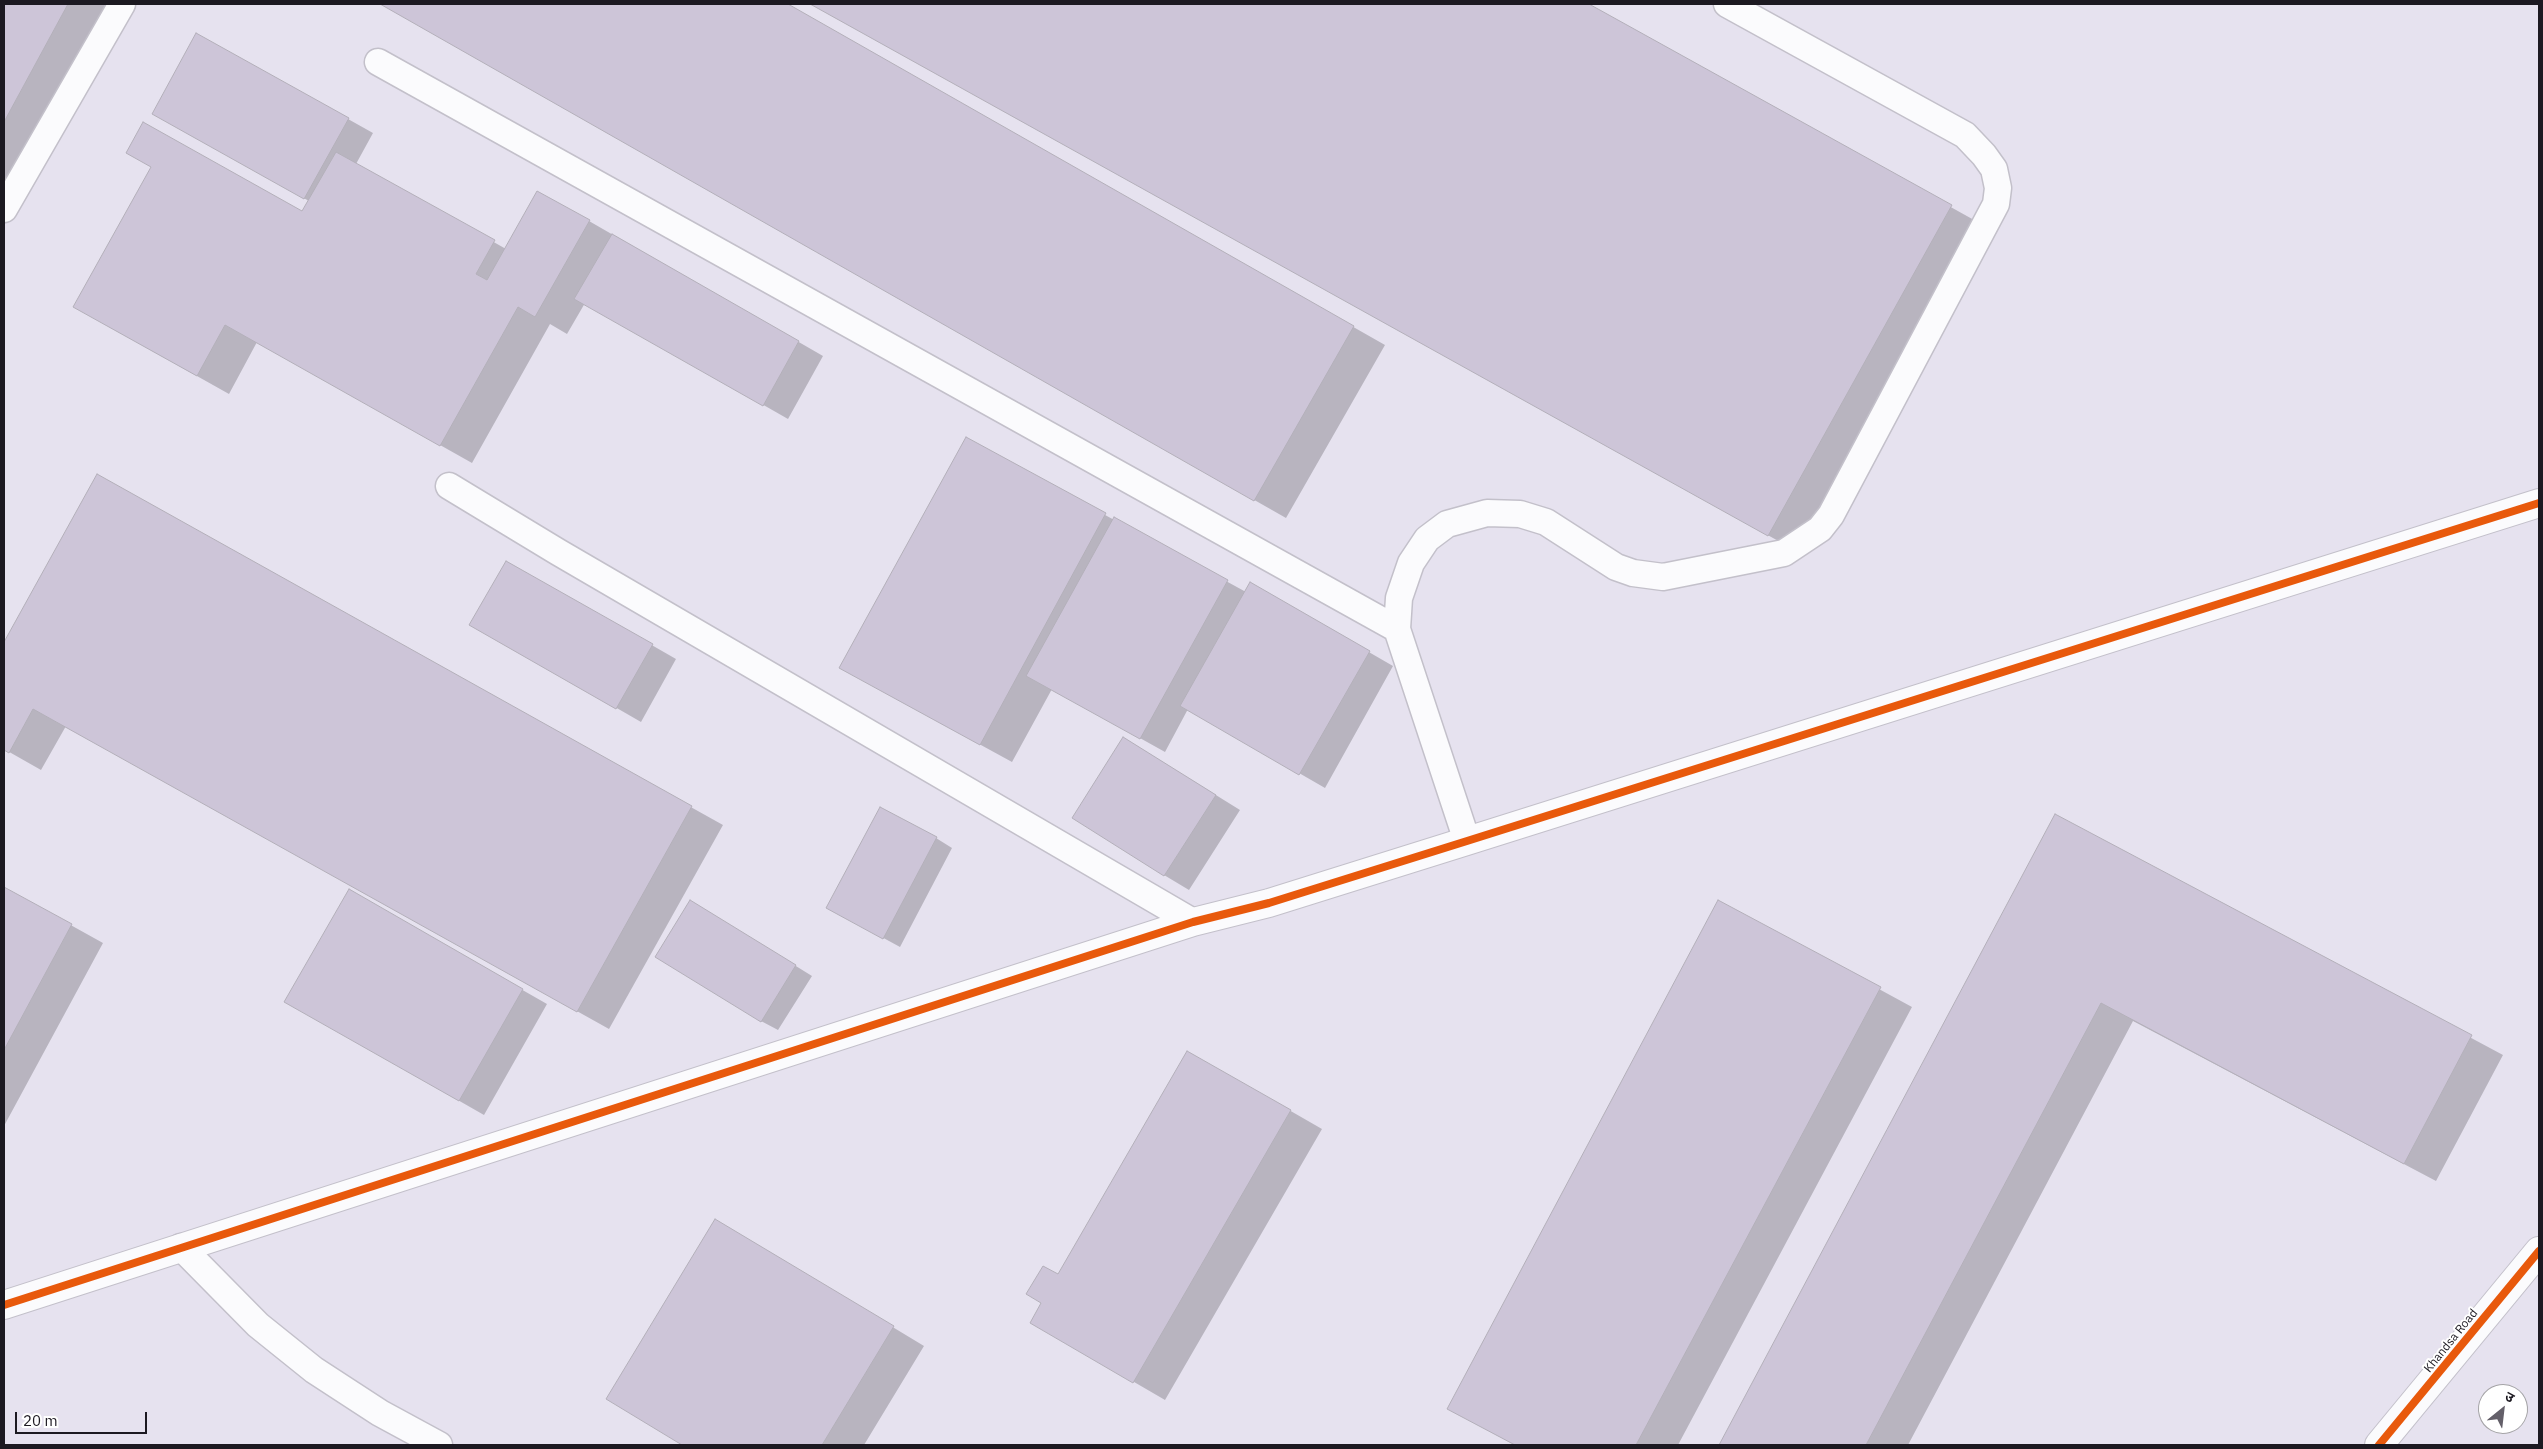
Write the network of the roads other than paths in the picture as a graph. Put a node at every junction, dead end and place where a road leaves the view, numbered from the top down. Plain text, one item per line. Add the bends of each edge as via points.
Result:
1 (122, 4) edge
2 (1726, 4) edge
3 (378, 62) dead end
4 (4, 209) edge
5 (449, 486) dead end
6 (2539, 503) edge
7 (1397, 629) junction
8 (1467, 841) junction
9 (1193, 922) junction
10 (181, 1246) junction
11 (2539, 1251) edge
12 (4, 1305) edge
13 (439, 1445) edge
14 (2380, 1445) edge

1 - 4 lane
2 - 7 lane via 1965,135 1994,169 1998,188 1996,204 1831,515 1805,541 1784,554 1663,577 1616,567 1546,522 1520,514 1487,513 1447,524 1427,539 1411,563 1399,598
3 - 7 lane
5 - 9 lane
6 - 8 street
7 - 8 lane
8 - 9 street via 1268,903
9 - 10 street
10 - 12 street
10 - 13 lane via 258,1325 298,1358 352,1396
11 - 14 street, Khandsa Road

